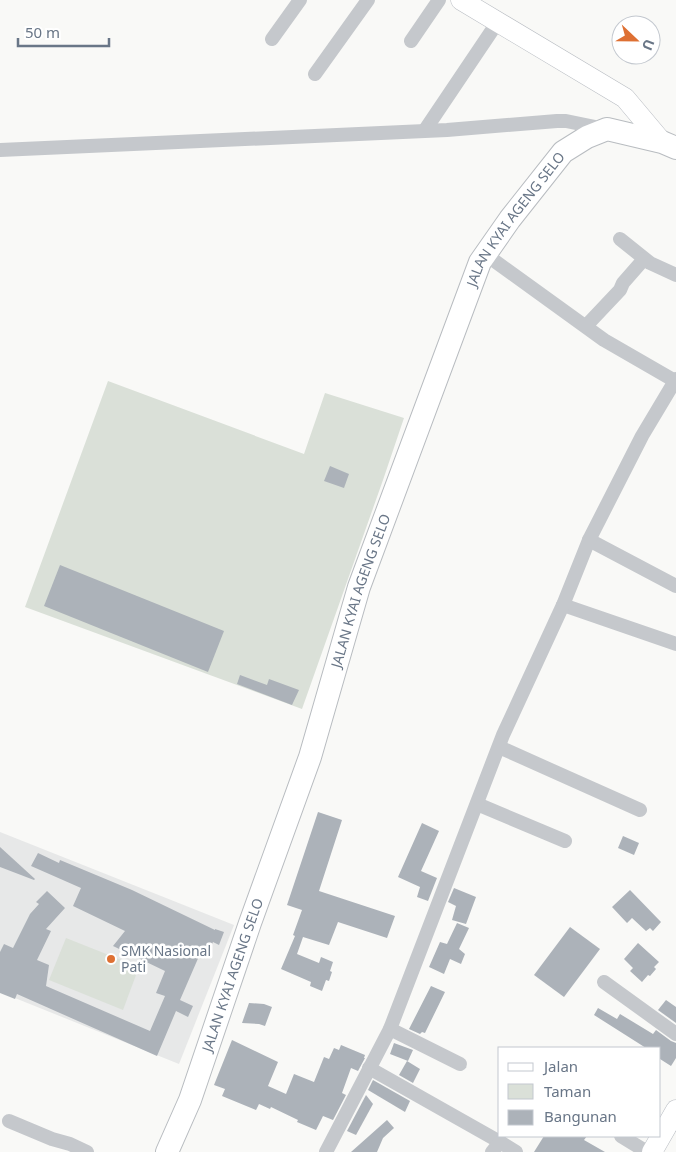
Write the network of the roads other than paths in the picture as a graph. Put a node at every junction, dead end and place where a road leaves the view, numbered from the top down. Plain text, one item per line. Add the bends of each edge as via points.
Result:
1 (300, 0) edge
2 (368, 0) edge
3 (440, 0) edge
4 (461, 0) edge
5 (497, 22) junction
6 (272, 39) dead end
7 (411, 42) dead end
8 (315, 74) dead end
9 (608, 129) junction
10 (425, 130) junction
11 (669, 145) edge
12 (0, 150) edge
13 (620, 239) dead end
14 (485, 254) junction
15 (644, 259) junction
16 (676, 275) edge
17 (586, 326) junction
18 (675, 380) edge
19 (589, 540) junction
20 (676, 586) edge
21 (564, 605) junction
22 (676, 644) edge
23 (499, 747) junction
24 (477, 804) junction
25 (640, 810) dead end
26 (565, 841) dead end
27 (604, 982) dead end
28 (390, 1029) junction
29 (676, 1034) edge
30 (460, 1064) dead end
31 (369, 1068) junction
32 (676, 1110) edge
33 (9, 1121) dead end
34 (661, 1136) edge
35 (623, 1137) edge
36 (661, 1137) edge
37 (496, 1147) edge
38 (87, 1152) edge
39 (167, 1152) edge
40 (326, 1152) edge
41 (516, 1152) edge
42 (647, 1152) edge
43 (652, 1152) edge

1 - 6 street
2 - 8 street
3 - 7 street
4 - 5 street
5 - 10 street
5 - 11 street via 625,98
9 - 10 street via 557,121
9 - 11 main road
9 - 14 main road, JALAN KYAI AGENG SELO via 563,152
10 - 12 street
13 - 15 street
14 - 17 street
14 - 39 main road, JALAN KYAI AGENG SELO via 359,588 310,757 190,1100
15 - 16 street
15 - 17 street
17 - 18 street via 625,353
18 - 19 street via 642,436
19 - 20 street
19 - 21 street
21 - 22 street
21 - 23 street
23 - 24 street
23 - 25 street
24 - 26 street
24 - 28 street
27 - 29 street
28 - 30 street
28 - 31 street
31 - 37 street
31 - 40 street
32 - 34 street
33 - 38 street
35 - 42 street
36 - 43 street
37 - 41 street

